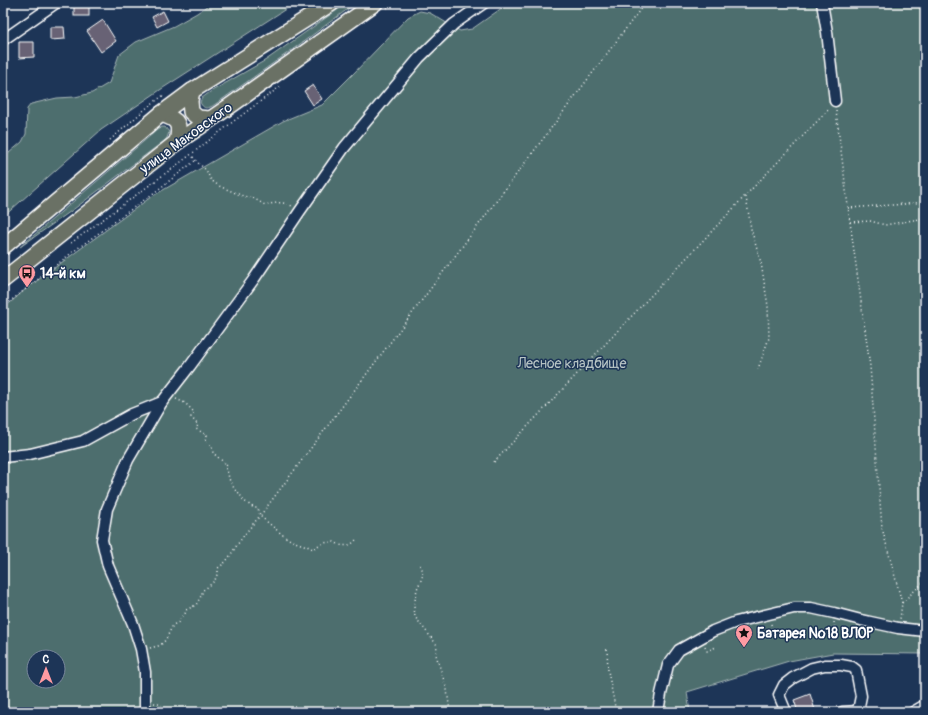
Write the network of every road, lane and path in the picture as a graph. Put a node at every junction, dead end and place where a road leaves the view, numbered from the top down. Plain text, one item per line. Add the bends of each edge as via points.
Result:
1 (56, 3) edge
2 (332, 3) edge
3 (375, 3) edge
4 (484, 3) edge
5 (644, 3) edge
6 (822, 3) edge
7 (3, 40) edge
8 (192, 91) junction
9 (835, 101) junction
10 (161, 114) junction
11 (210, 119) junction
12 (234, 121) dead end
13 (177, 142) junction
14 (193, 157) dead end
15 (196, 160) junction
16 (745, 196) junction
17 (925, 202) edge
18 (848, 208) junction
19 (300, 211) junction
20 (925, 218) edge
21 (850, 222) junction
22 (69, 245) dead end
23 (3, 247) edge
24 (6, 286) edge
25 (3, 296) edge
26 (3, 307) edge
27 (758, 369) dead end
28 (165, 398) junction
29 (3, 457) edge
30 (494, 462) dead end
31 (260, 516) junction
32 (357, 538) dead end
33 (420, 565) dead end
34 (925, 581) edge
35 (902, 604) junction
36 (768, 614) junction
37 (898, 628) junction
38 (925, 630) edge
39 (700, 638) junction
40 (774, 638) dead end
41 (716, 647) dead end
42 (141, 649) junction
43 (607, 649) dead end
44 (925, 705) edge
45 (858, 711) edge
46 (145, 712) edge
47 (450, 712) edge
48 (616, 712) edge
49 (658, 712) edge
50 (786, 712) edge
51 (842, 712) edge
52 (913, 712) edge

1 - 7 street
2 - 8 highway
3 - 11 highway, улица Маковского
4 - 19 street via 454,24 419,58 344,148
5 - 31 path
6 - 9 street
8 - 10 highway
8 - 11 highway via 191,112 198,118
9 - 16 path
9 - 18 path
10 - 13 highway via 177,122 180,131
10 - 23 highway
11 - 13 highway, улица Маковского
12 - 22 path
13 - 24 highway, улица Маковского
14 - 15 path
15 - 19 path via 211,180 219,186 265,205 286,203
15 - 26 path
16 - 27 path via 768,306 769,338
16 - 30 path
17 - 18 path
18 - 21 path
19 - 28 street via 254,279
20 - 21 path via 885,225 870,221
21 - 35 path via 870,366 882,528
24 - 25 path
28 - 29 street via 83,441 30,454
28 - 31 path via 185,403 194,412 191,417 198,425 196,429 207,434 206,440 213,453 227,464 225,468 235,490 244,501 258,508
28 - 42 street via 128,460 107,509 102,540 108,566
31 - 32 path via 292,542 313,549 317,545 332,542 350,544
31 - 42 path via 224,564 218,568 215,580 203,590 196,605 186,610 179,622 173,625 163,643
33 - 47 path via 423,571 414,606 415,617 437,645 436,655 447,690
34 - 35 path
35 - 37 path
36 - 37 street via 794,608 811,608
36 - 39 street via 736,622
36 - 40 path
37 - 38 street
39 - 41 path via 707,651
39 - 49 street via 679,650 668,665
42 - 46 street via 145,672
43 - 48 path via 608,671
44 - 52 street
45 - 50 street via 861,696 856,670 841,665 825,665 812,668 784,685 779,695
45 - 51 street

